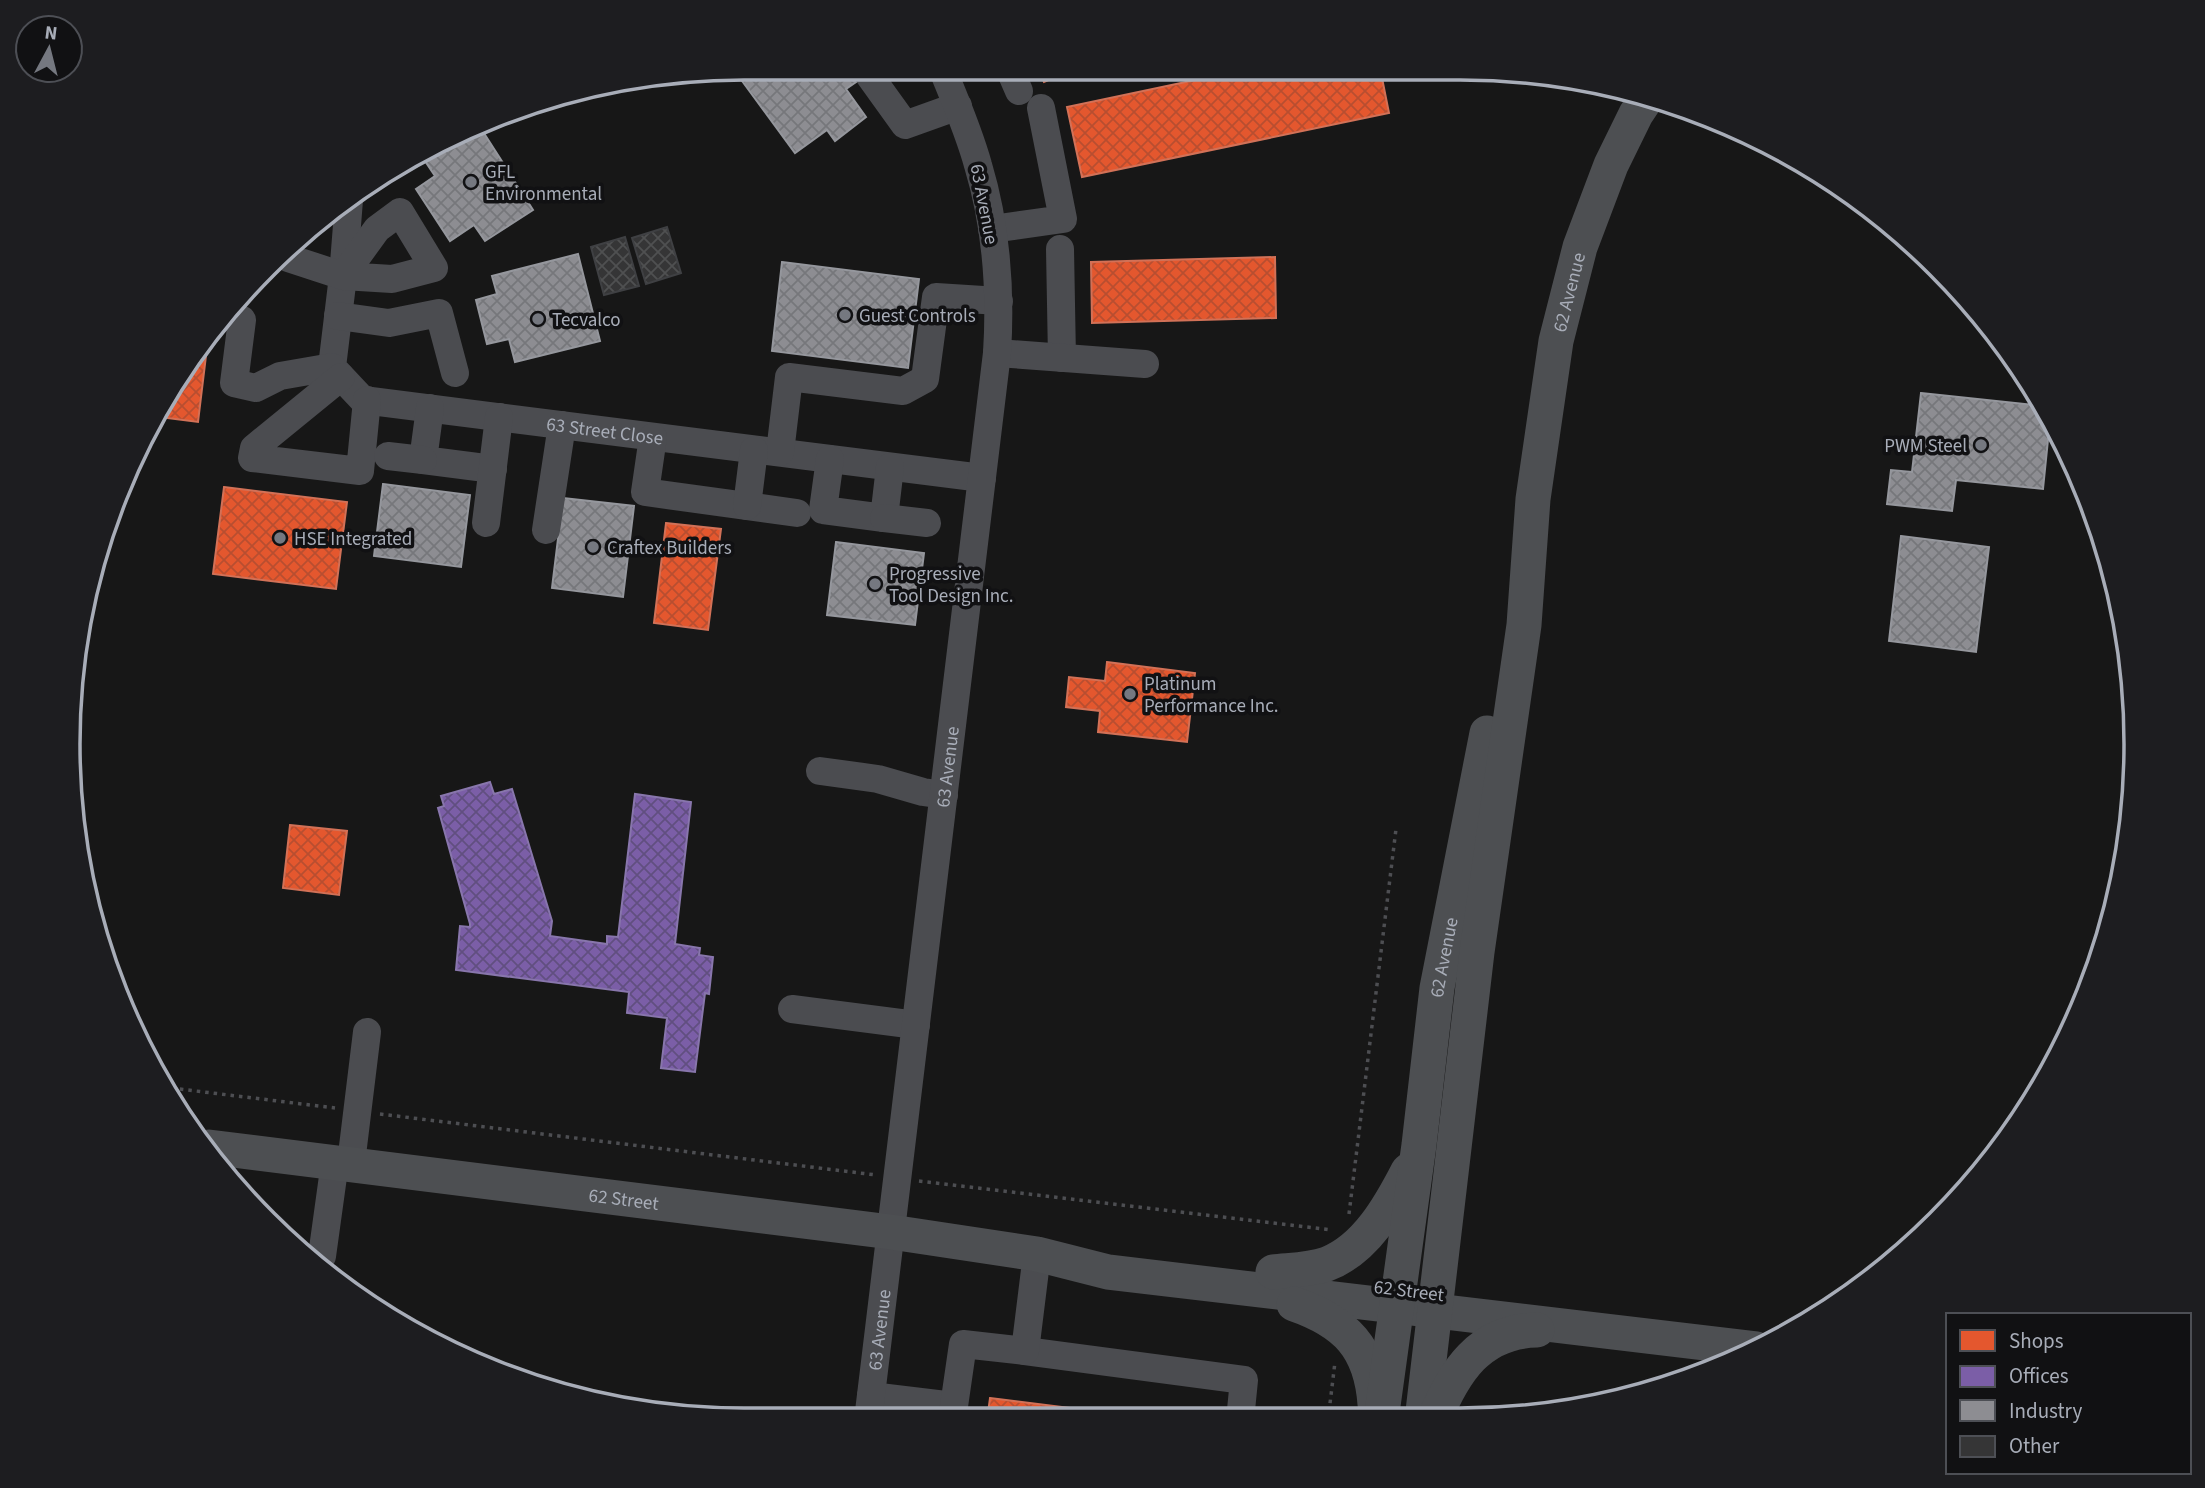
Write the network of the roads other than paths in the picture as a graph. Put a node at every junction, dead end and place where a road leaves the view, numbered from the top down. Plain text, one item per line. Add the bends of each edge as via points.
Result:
1 (873, 80) edge
2 (947, 80) edge
3 (1023, 89) edge
4 (1642, 106) edge
5 (960, 111) junction
6 (348, 212) edge
7 (992, 229) junction
8 (1060, 249) dead end
9 (292, 259) edge
10 (343, 276) junction
11 (999, 300) junction
12 (338, 316) junction
13 (242, 320) dead end
14 (997, 353) junction
15 (1062, 358) junction
16 (1145, 365) dead end
17 (337, 372) junction
18 (455, 373) dead end
19 (367, 400) junction
20 (430, 408) junction
21 (499, 417) junction
22 (562, 425) junction
23 (653, 437) junction
24 (767, 451) junction
25 (388, 456) dead end
26 (830, 459) junction
27 (423, 460) junction
28 (890, 467) junction
29 (493, 469) junction
30 (982, 478) junction
31 (1533, 499) junction
32 (747, 506) junction
33 (797, 513) dead end
34 (884, 517) junction
35 (486, 523) dead end
36 (927, 523) dead end
37 (546, 530) dead end
38 (820, 771) dead end
39 (944, 795) junction
40 (792, 1009) dead end
41 (916, 1025) junction
42 (367, 1032) dead end
43 (1419, 1145) junction
44 (218, 1148) edge
45 (343, 1162) junction
46 (891, 1232) junction
47 (1037, 1254) junction
48 (322, 1256) dead end
49 (1260, 1281) junction
50 (1398, 1298) junction
51 (1436, 1303) junction
52 (1586, 1328) junction
53 (1763, 1334) edge
54 (1737, 1347) edge
55 (1025, 1351) junction
56 (869, 1408) edge
57 (954, 1408) edge
58 (1241, 1408) edge
59 (1375, 1408) edge
60 (1383, 1408) edge
61 (1423, 1408) edge
62 (1439, 1408) edge

1 - 5 street via 905,125
2 - 5 street, 63 Avenue
3 - 7 street via 1063,219
4 - 31 main road, 62 Avenue via 1611,165 1580,247 1556,341
5 - 7 street, 63 Avenue via 979,167
6 - 10 street
7 - 11 street, 63 Avenue
8 - 15 street
9 - 10 street
10 - 12 street
11 - 14 street, 63 Avenue
11 - 24 street via 936,297 925,379 903,391 789,377
12 - 17 street
12 - 18 street via 389,323 439,313
13 - 17 street via 234,383 256,388 280,376
14 - 15 street
14 - 30 street, 63 Avenue
15 - 16 street
17 - 19 street
17 - 19 street via 254,448 252,457 360,471
19 - 20 street, 63 Street Close
20 - 21 street, 63 Street Close
20 - 27 street
21 - 22 street, 63 Street Close
21 - 29 street
22 - 23 street, 63 Street Close
22 - 37 street
23 - 24 street, 63 Street Close
23 - 32 street via 645,492
24 - 26 street, 63 Street Close
24 - 32 street
25 - 27 street
26 - 28 street, 63 Street Close
26 - 34 street via 823,510
27 - 29 street
28 - 30 street, 63 Street Close
28 - 34 street
29 - 35 street
30 - 39 street, 63 Avenue
31 - 43 main road, 62 Avenue via 1504,623 1444,948
31 - 51 main road, 62 Avenue via 1524,625 1477,952
32 - 33 street
34 - 36 street
38 - 39 street
39 - 41 street, 63 Avenue
40 - 41 street
41 - 46 street, 63 Avenue
42 - 45 street
43 - 49 main road via 1388,1207 1359,1242 1328,1264
43 - 50 main road, 62 Avenue
44 - 45 main road, 62 Street
45 - 46 main road, 62 Street
45 - 48 street
46 - 47 main road, 62 Street
46 - 56 street, 63 Avenue
47 - 49 main road, 62 Street via 1108,1272
47 - 55 street
49 - 50 main road, 62 Street
49 - 59 main road via 1350,1336 1373,1379
50 - 51 main road, 62 Street
50 - 60 main road, 62 Avenue
51 - 52 main road, 62 Street
51 - 53 main road, 62 Street
51 - 61 main road, 62 Avenue
52 - 54 main road, 62 Street
52 - 62 main road via 1519,1330 1495,1338 1467,1361
55 - 57 street via 964,1344
55 - 58 street via 1244,1380

